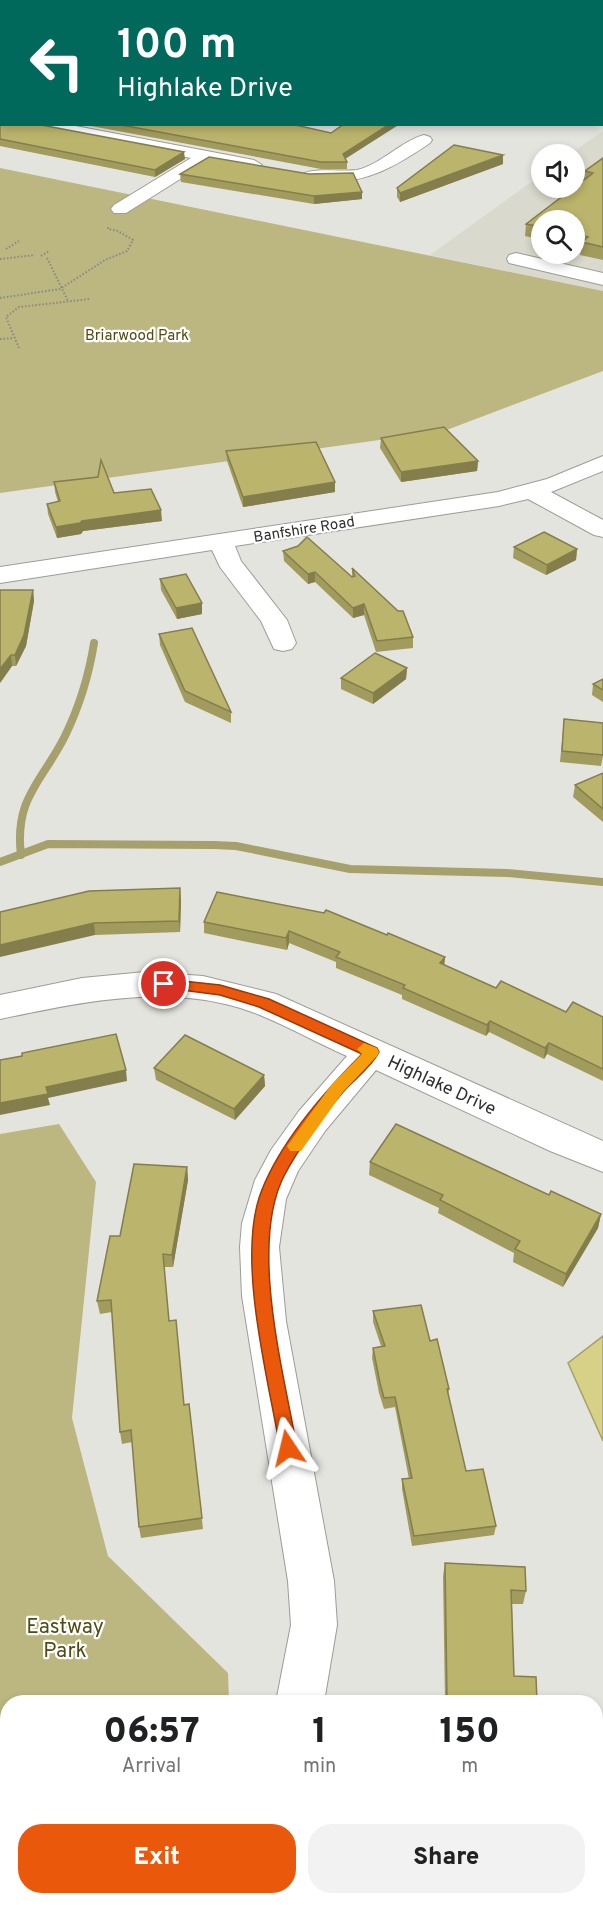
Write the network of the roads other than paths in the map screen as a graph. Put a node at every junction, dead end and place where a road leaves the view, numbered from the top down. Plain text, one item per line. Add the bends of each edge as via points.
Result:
1 (47, 126) edge
2 (108, 126) edge
3 (92, 135) junction
4 (424, 140) dead end
5 (206, 156) junction
6 (265, 167) edge
7 (288, 172) edge
8 (115, 217) road end
9 (516, 259) dead end
10 (603, 279) edge
11 (603, 463) edge
12 (533, 492) junction
13 (603, 530) edge
14 (221, 541) junction
15 (0, 575) edge
16 (283, 642) dead end
17 (0, 1008) edge
18 (372, 1052) junction
19 (603, 1157) edge
20 (301, 1695) edge

1 - 3 street
2 - 3 street
3 - 5 street
4 - 7 street via 363,175 326,177
5 - 6 street
5 - 8 street
9 - 10 street
11 - 12 street, Banfshire Road
12 - 13 street
12 - 14 street, Banfshire Road
14 - 15 street, Banfshire Road
14 - 16 street via 229,562 274,620
17 - 18 street, Highlake Drive via 120,986 164,984 220,990 264,1003
18 - 19 street, Highlake Drive
18 - 20 street via 312,1121 278,1173 267,1199 261,1232 262,1292 311,1581 314,1625

